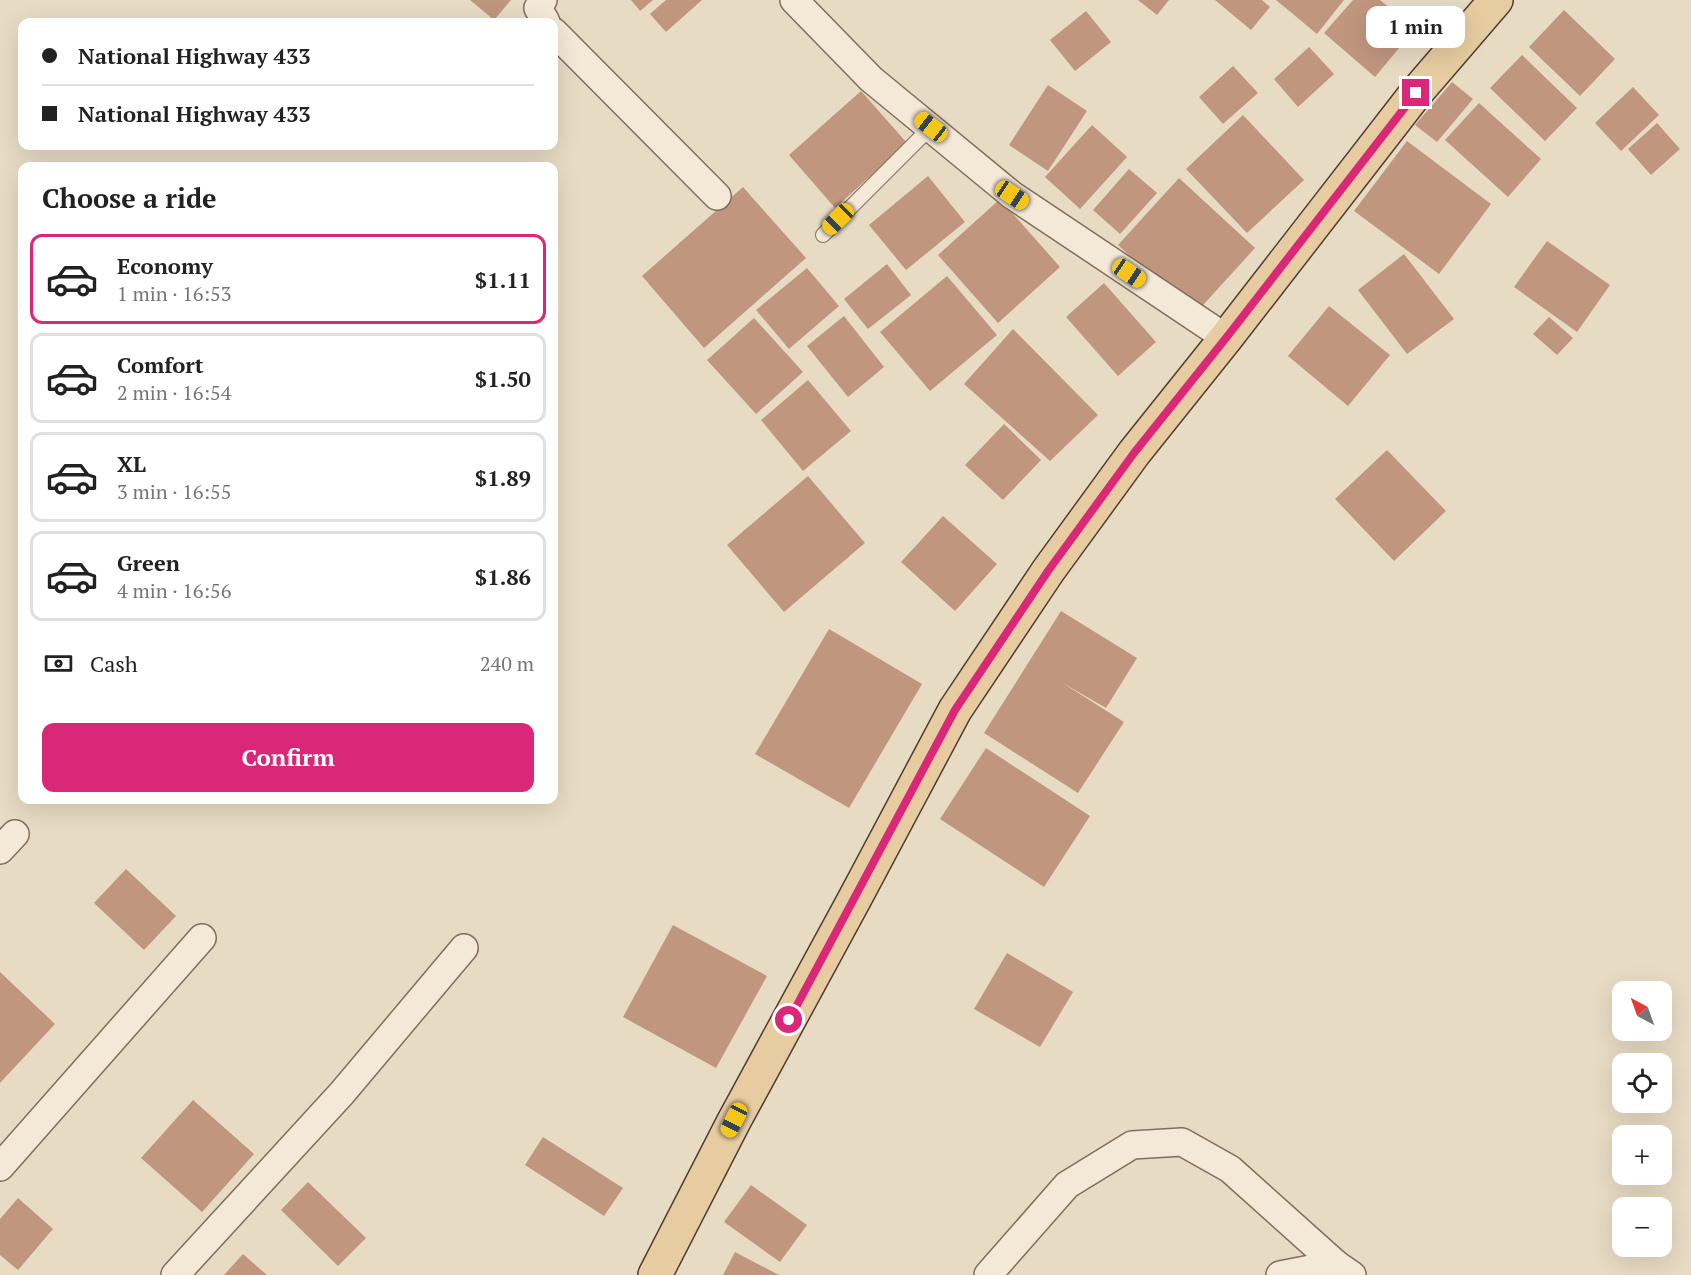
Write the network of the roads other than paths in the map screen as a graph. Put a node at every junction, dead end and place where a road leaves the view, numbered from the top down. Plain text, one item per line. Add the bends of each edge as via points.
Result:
1 (543, 0) edge
2 (794, 0) edge
3 (1496, 0) edge
4 (544, 18) edge
5 (558, 36) edge
6 (931, 127) junction
7 (717, 196) dead end
8 (823, 234) dead end
9 (1226, 338) junction
10 (202, 938) dead end
11 (464, 948) dead end
12 (0, 1167) edge
13 (1344, 1269) edge
14 (175, 1275) edge
15 (655, 1275) edge
16 (987, 1275) edge
17 (1280, 1275) edge

1 - 4 street via 538,8
2 - 6 street via 870,79
3 - 9 main road via 1416,93
5 - 7 street
6 - 8 lane
6 - 9 street via 1012,195
9 - 15 main road via 1134,453 1048,571 955,710
10 - 12 street
11 - 14 street via 342,1093
13 - 16 street via 1230,1169 1182,1142 1132,1145 1067,1185
13 - 17 street

